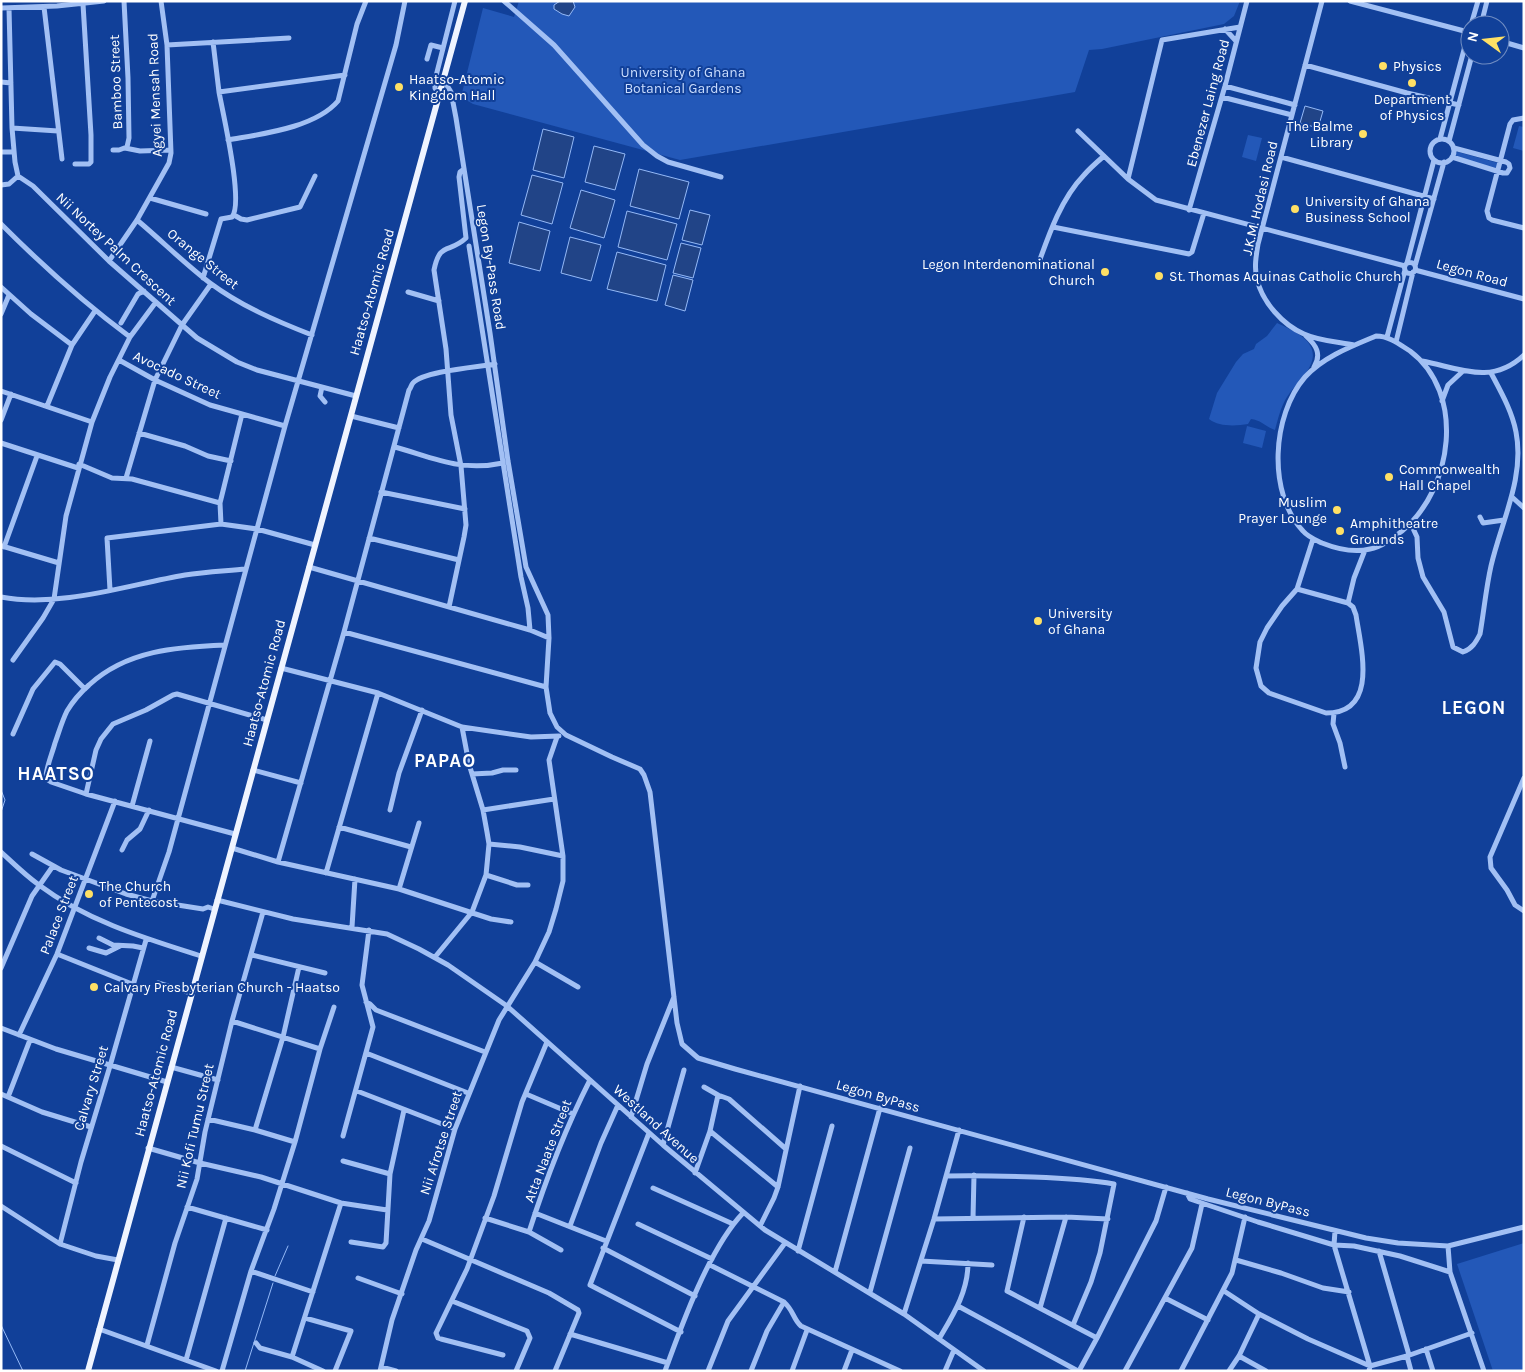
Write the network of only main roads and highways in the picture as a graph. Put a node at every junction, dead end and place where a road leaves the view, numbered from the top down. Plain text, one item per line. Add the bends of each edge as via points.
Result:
1 (465, 1) edge
2 (88, 1371) edge

1 - 2 main road, Haatso-Atomic Road

